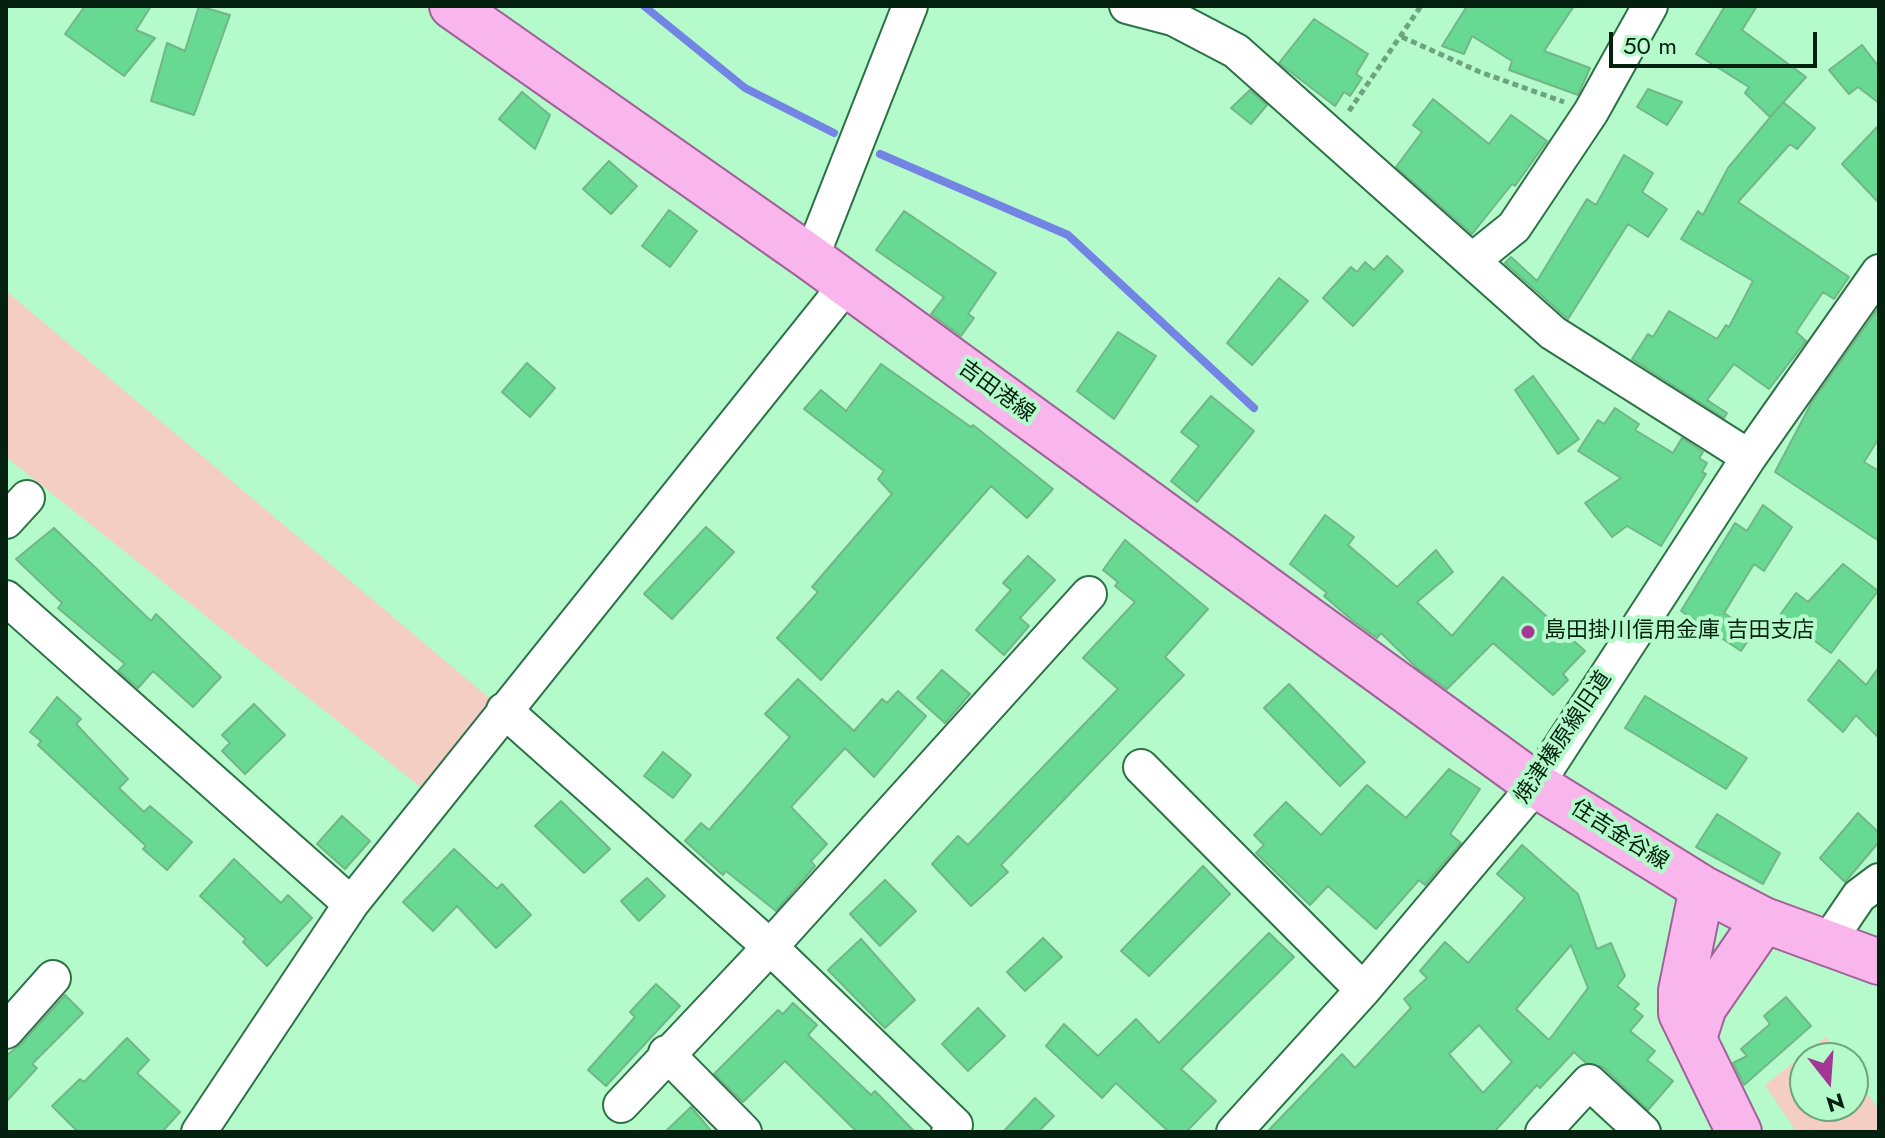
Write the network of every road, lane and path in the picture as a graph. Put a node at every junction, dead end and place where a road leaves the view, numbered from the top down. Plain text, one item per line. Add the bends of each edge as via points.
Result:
1 (452, 6) edge
2 (910, 6) edge
3 (1127, 6) edge
4 (1421, 6) edge
5 (1650, 6) edge
6 (1402, 37) junction
7 (1591, 112) junction
8 (1332, 135) junction
9 (811, 258) junction
10 (1473, 260) junction
11 (1879, 272) edge
12 (847, 284) junction
13 (1749, 457) junction
14 (1089, 594) dead end
15 (6, 598) edge
16 (504, 710) junction
17 (1141, 767) dead end
18 (1536, 785) junction
19 (1879, 881) edge
20 (1702, 888) junction
21 (351, 904) junction
22 (1764, 920) junction
23 (1827, 943) junction
24 (770, 947) junction
25 (1879, 962) edge
26 (53, 978) dead end
27 (1363, 990) junction
28 (6, 1031) edge
29 (1694, 1038) junction
30 (666, 1053) junction
31 (621, 1105) dead end
32 (199, 1132) edge
33 (744, 1132) edge
34 (949, 1132) edge
35 (1234, 1132) edge
36 (1543, 1132) edge
37 (1643, 1132) edge
38 (1739, 1132) edge

1 - 9 main road, 吉田港線
2 - 9 street
3 - 8 street via 1173,18 1236,51
4 - 6 path
5 - 7 street
6 - 7 path
6 - 8 path
7 - 10 street via 1514,227
8 - 10 street
9 - 12 main road, 吉田港線
10 - 13 street via 1553,333
11 - 13 street, 焼津榛原線旧道
12 - 16 street
12 - 18 main road, 吉田港線
13 - 18 street, 焼津榛原線旧道
14 - 24 street
15 - 21 street
16 - 21 street
16 - 24 street
17 - 27 street
18 - 20 main road, 住吉金谷線
18 - 27 street, 焼津榛原線旧道
19 - 23 street via 1859,896
20 - 22 main road, 住吉金谷線
20 - 29 main road via 1681,991 1681,1013
21 - 32 street
22 - 23 main road, 住吉金谷線
22 - 29 main road via 1704,1007
23 - 25 main road, 住吉金谷線
24 - 30 street
24 - 34 street via 955,1125
26 - 28 street
27 - 35 street, 焼津榛原線旧道
29 - 38 main road
30 - 31 street
30 - 33 street
36 - 37 street via 1589,1082

